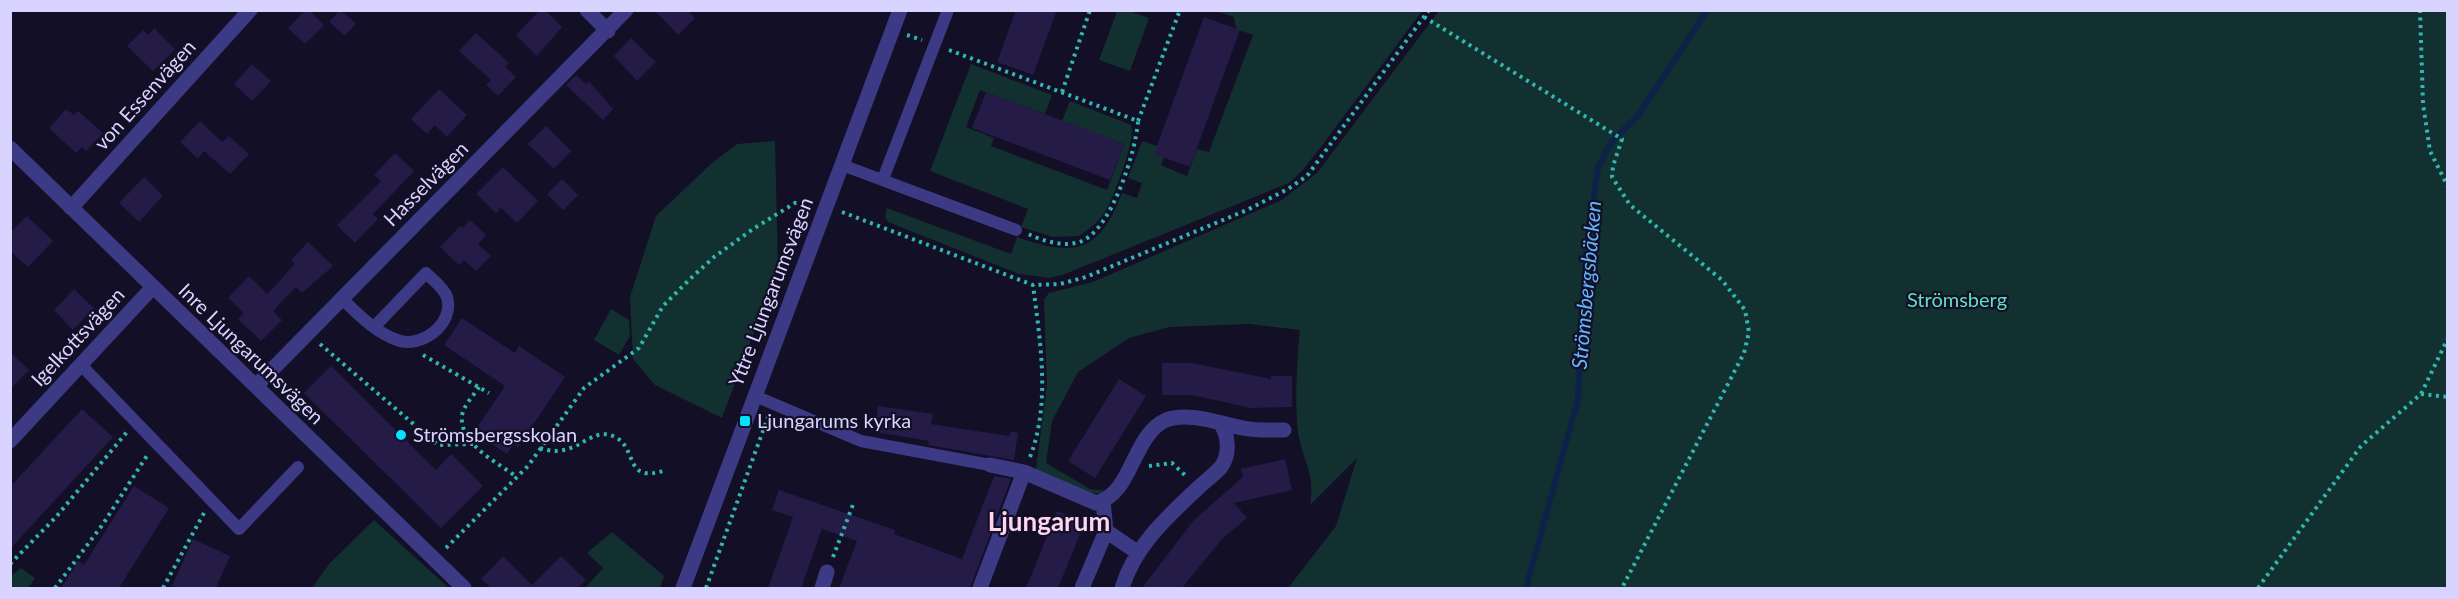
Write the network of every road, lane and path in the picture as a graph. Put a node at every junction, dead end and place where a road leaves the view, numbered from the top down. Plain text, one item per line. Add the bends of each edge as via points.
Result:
1 (250, 10) edge
2 (587, 10) edge
3 (626, 10) edge
4 (900, 10) edge
5 (948, 10) edge
6 (1090, 10) edge
7 (1429, 10) edge
8 (2420, 10) edge
9 (1180, 11) edge
10 (1424, 17) junction
11 (608, 31) junction
12 (907, 35) dead end
13 (934, 45) junction
14 (1062, 92) junction
15 (1138, 121) junction
16 (10, 148) edge
17 (842, 165) junction
18 (883, 179) junction
19 (2448, 187) edge
20 (826, 206) junction
21 (72, 208) junction
22 (1016, 230) joint
23 (1033, 285) junction
24 (152, 288) junction
25 (342, 299) junction
26 (374, 327) junction
27 (308, 334) junction
28 (2448, 338) edge
29 (399, 341) junction
30 (81, 365) junction
31 (256, 386) junction
32 (479, 387) junction
33 (489, 393) dead end
34 (2421, 394) junction
35 (755, 396) junction
36 (2448, 397) edge
37 (136, 422) junction
38 (1220, 423) junction
39 (1284, 430) dead end
40 (10, 441) edge
41 (156, 442) junction
42 (473, 444) junction
43 (540, 448) junction
44 (990, 465) joint
45 (298, 467) dead end
46 (1130, 467) junction
47 (666, 470) dead end
48 (1024, 472) junction
49 (517, 477) junction
50 (1207, 479) junction
51 (211, 500) junction
52 (1103, 501) junction
53 (854, 502) dead end
54 (1106, 531) junction
55 (1137, 552) junction
56 (434, 560) junction
57 (10, 564) edge
58 (827, 572) joint
59 (55, 588) edge
60 (163, 588) edge
61 (464, 588) edge
62 (682, 588) edge
63 (822, 588) edge
64 (980, 588) edge
65 (1082, 588) edge
66 (1122, 588) edge
67 (1622, 588) edge
68 (2258, 588) edge

1 - 21 street, von Essenvägen
2 - 11 street
3 - 11 street, Hasselvägen
4 - 17 street, Yttre Ljungarumsvägen
5 - 13 lane
6 - 14 path
7 - 10 path
8 - 19 path via 2423,104 2430,151
9 - 15 path
10 - 23 path via 1307,176 1246,210 1086,277 1060,284
10 - 67 path via 1623,139 1612,177 1630,205 1722,280 1745,310 1749,332 1744,353
11 - 25 street, Hasselvägen
12 - 13 path
13 - 14 path
13 - 18 lane
14 - 15 path
15 - 22 path via 1137,138 1116,196 1098,229 1082,241 1060,244
16 - 21 street, Inre Ljungarumsvägen
17 - 18 lane
17 - 20 street, Yttre Ljungarumsvägen
18 - 22 lane
20 - 23 path
20 - 35 street, Yttre Ljungarumsvägen
20 - 43 path via 811,200 795,203 714,257 663,306 639,348 584,388
21 - 24 street, Inre Ljungarumsvägen
23 - 48 path via 1042,365 1041,400 1035,444
24 - 30 street, Igelkottsvägen
24 - 31 street, Inre Ljungarumsvägen
25 - 26 lane
25 - 27 street, Hasselvägen
26 - 29 lane
26 - 29 lane via 426,273 446,295 449,306 444,321 423,340
27 - 31 street, Hasselvägen
27 - 42 path via 438,445
28 - 34 path
29 - 32 path
30 - 37 lane
30 - 40 street, Igelkottsvägen
31 - 56 street, Inre Ljungarumsvägen
32 - 33 path
32 - 42 path via 462,415 465,432
34 - 36 path
34 - 68 path via 2361,446
35 - 44 lane via 861,441
35 - 62 street, Yttre Ljungarumsvägen
37 - 41 lane
37 - 57 path via 56,517
38 - 39 street via 1245,429
38 - 46 street via 1165,420 1152,432
38 - 50 street via 1227,434 1226,455 1222,466
41 - 51 lane
41 - 59 path
42 - 49 path
43 - 47 path via 562,453 603,434 615,436 624,443 632,466 639,471 649,474
43 - 49 path
44 - 48 street
45 - 51 lane via 239,529
46 - 50 path via 1172,463 1185,477 1196,467
46 - 52 street via 1115,492
48 - 52 street via 1096,503
48 - 64 street
49 - 56 path
50 - 55 street
51 - 60 path
52 - 54 street
53 - 58 path
54 - 55 street
54 - 65 street
55 - 66 street
56 - 61 street, Inre Ljungarumsvägen
58 - 63 street

